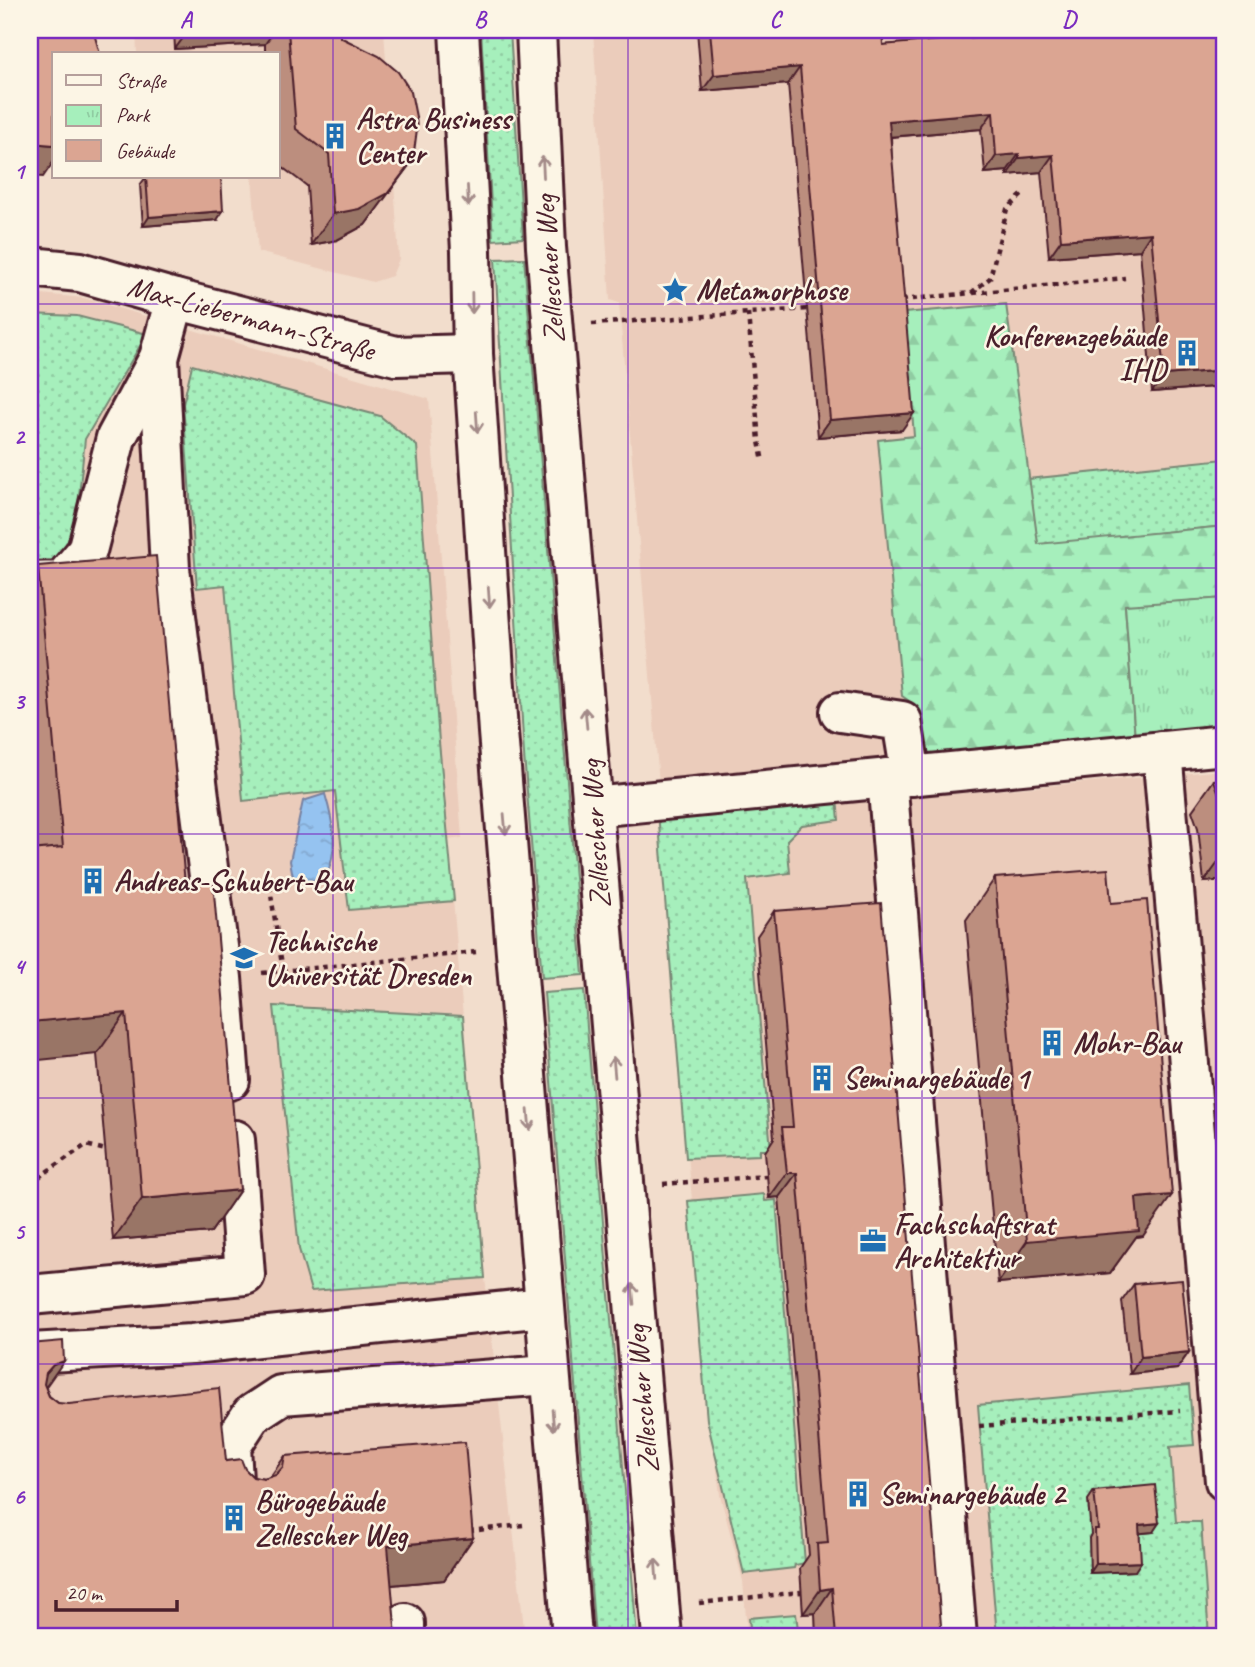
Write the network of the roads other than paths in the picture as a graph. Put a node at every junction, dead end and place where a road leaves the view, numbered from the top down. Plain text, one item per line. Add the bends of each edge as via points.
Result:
1 (459, 30) edge
2 (536, 30) edge
3 (30, 267) edge
4 (175, 299) junction
5 (472, 354) junction
6 (159, 358) junction
7 (30, 582) edge
8 (840, 712) dead end
9 (1225, 745) edge
10 (1162, 751) junction
11 (899, 777) junction
12 (593, 807) junction
13 (30, 1295) edge
14 (544, 1307) junction
15 (30, 1353) edge
16 (549, 1375) junction
17 (281, 1395) junction
18 (213, 1404) edge
19 (1225, 1481) edge
20 (234, 1499) edge
21 (661, 1622) edge
22 (572, 1637) edge
23 (957, 1637) edge

1 -> 5 main road
12 -> 2 main road, Zellescher Weg via 546,247
3 - 4 main road, Max-Liebermann-Straße via 80,272
4 - 5 main road, Max-Liebermann-Straße via 396,356
4 - 6 main road
5 -> 14 main road
6 - 7 main road via 116,438 87,551 62,581
6 - 13 main road via 170,569 222,978 245,1275
8 - 11 main road via 902,721
9 - 10 main road
10 - 11 main road
10 - 19 main road
11 - 12 main road
11 - 23 main road
21 -> 12 main road, Zellescher Weg
14 - 15 main road via 192,1344
14 - 16 main road
16 - 17 main road
16 -> 22 main road
17 - 18 main road
17 - 20 main road via 252,1414 231,1446

